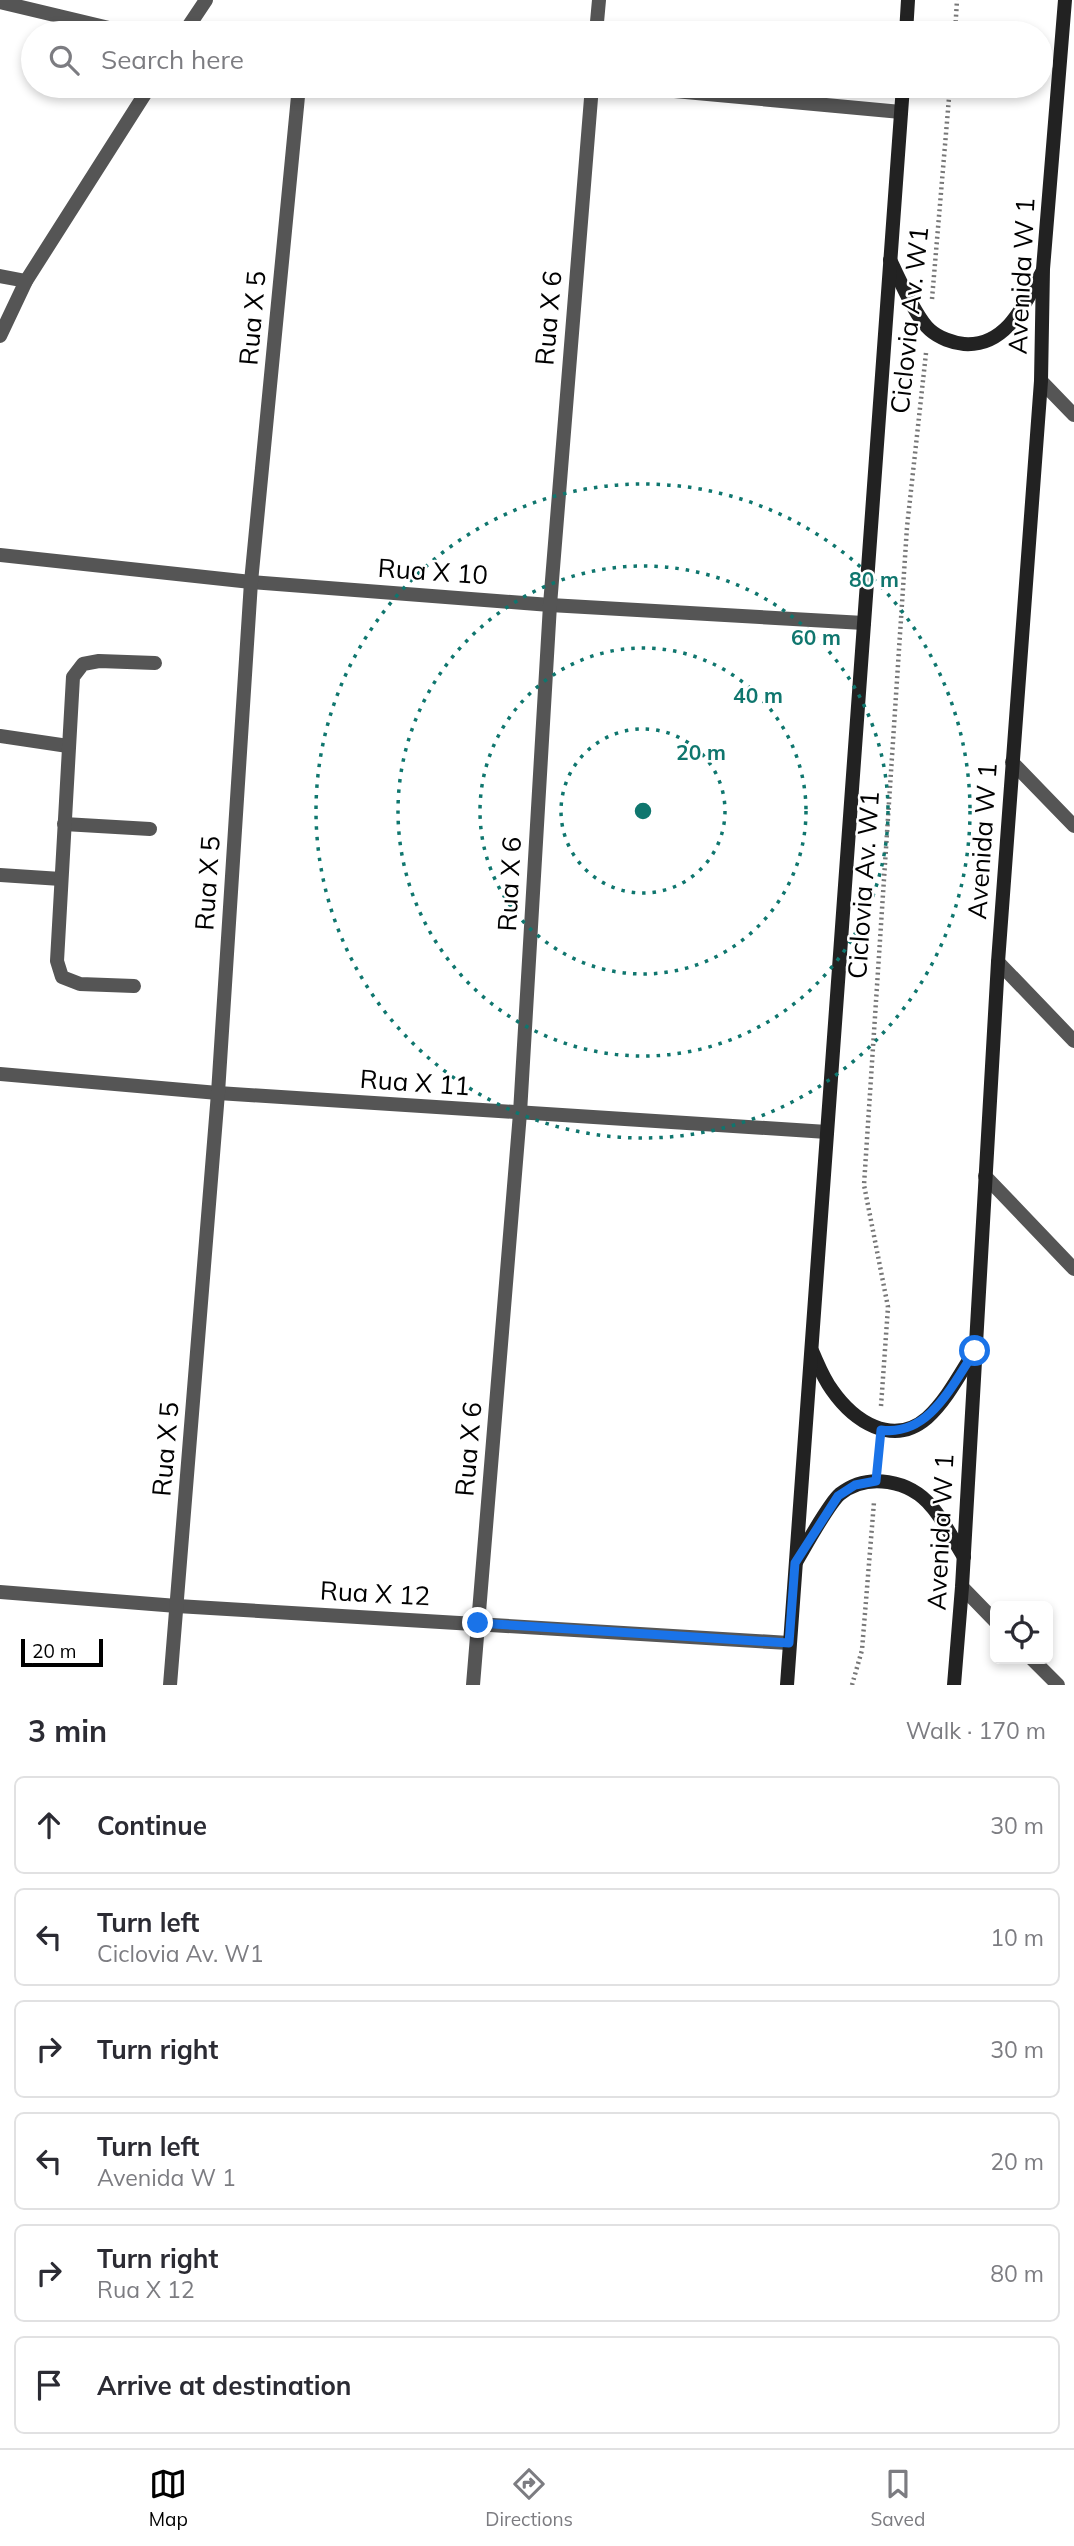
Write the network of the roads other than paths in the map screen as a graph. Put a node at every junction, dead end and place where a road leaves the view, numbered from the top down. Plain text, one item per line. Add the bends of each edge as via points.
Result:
1 (206, 0) edge
2 (599, 0) edge
3 (908, 0) edge
4 (1065, 0) edge
5 (0, 2) edge
6 (80, 21) edge
7 (192, 21) edge
8 (597, 21) edge
9 (907, 21) edge
10 (142, 98) edge
11 (298, 98) edge
12 (591, 98) edge
13 (750, 98) edge
14 (902, 98) edge
15 (901, 112) junction
16 (889, 259) junction
17 (1043, 269) junction
18 (0, 276) edge
19 (26, 281) junction
20 (0, 336) edge
21 (1041, 381) junction
22 (1074, 415) edge
23 (0, 555) edge
24 (251, 582) junction
25 (550, 605) junction
26 (864, 623) junction
27 (155, 663) dead end
28 (0, 736) edge
29 (68, 746) junction
30 (1012, 762) junction
31 (64, 824) junction
32 (1074, 826) edge
33 (150, 829) dead end
34 (0, 875) edge
35 (61, 879) junction
36 (998, 962) junction
37 (134, 986) dead end
38 (1074, 1041) edge
39 (0, 1074) edge
40 (218, 1093) junction
41 (520, 1113) junction
42 (827, 1132) junction
43 (985, 1176) junction
44 (1074, 1269) edge
45 (811, 1350) junction
46 (975, 1351) junction
47 (964, 1557) junction
48 (795, 1563) junction
49 (962, 1587) junction
50 (0, 1592) edge
51 (177, 1606) junction
52 (990, 1616) edge
53 (478, 1623) junction
54 (789, 1643) junction
55 (1037, 1664) edge
56 (170, 1685) edge
57 (473, 1685) edge
58 (787, 1685) edge
59 (954, 1685) edge
60 (1058, 1685) edge

1 - 7 street
2 - 8 street
3 - 9 main road
4 - 17 main road, Avenida W 1
5 - 6 street
10 - 19 street
11 - 24 street, Rua X 5
12 - 25 street, Rua X 6
13 - 15 street
14 - 15 main road
15 - 16 main road
16 - 17 main road via 929,330 957,343 972,344 995,338 1013,322
16 - 26 main road
17 - 21 main road, Avenida W 1
18 - 19 street
19 - 20 street
21 - 22 street
21 - 30 main road, Avenida W 1
23 - 24 street, Rua X 10
24 - 25 street, Rua X 10
24 - 40 street, Rua X 5
25 - 26 street, Rua X 10
25 - 41 street, Rua X 6
26 - 42 main road
27 - 29 street via 83,664 73,677
28 - 29 street
29 - 31 street
30 - 32 street
30 - 36 main road, Avenida W 1
31 - 33 street
31 - 35 street
34 - 35 street
35 - 37 street via 57,961 62,977 80,984
36 - 38 street
36 - 43 main road, Avenida W 1
39 - 40 street, Rua X 11
40 - 41 street, Rua X 11
40 - 51 street, Rua X 5
41 - 42 street, Rua X 11
41 - 53 street, Rua X 6
42 - 45 main road
43 - 44 street
43 - 46 main road, Avenida W 1
45 - 46 main road via 850,1413 894,1432 927,1418
45 - 48 main road
46 - 47 main road, Avenida W 1
47 - 48 main road via 932,1506 911,1489 876,1481 855,1485 838,1496
47 - 49 main road, Avenida W 1
48 - 54 main road
49 - 52 street
49 - 59 main road, Avenida W 1
50 - 51 street, Rua X 12
51 - 53 street, Rua X 12
51 - 56 street, Rua X 5
53 - 54 street, Rua X 12
53 - 57 street, Rua X 6
54 - 58 main road
55 - 60 street

